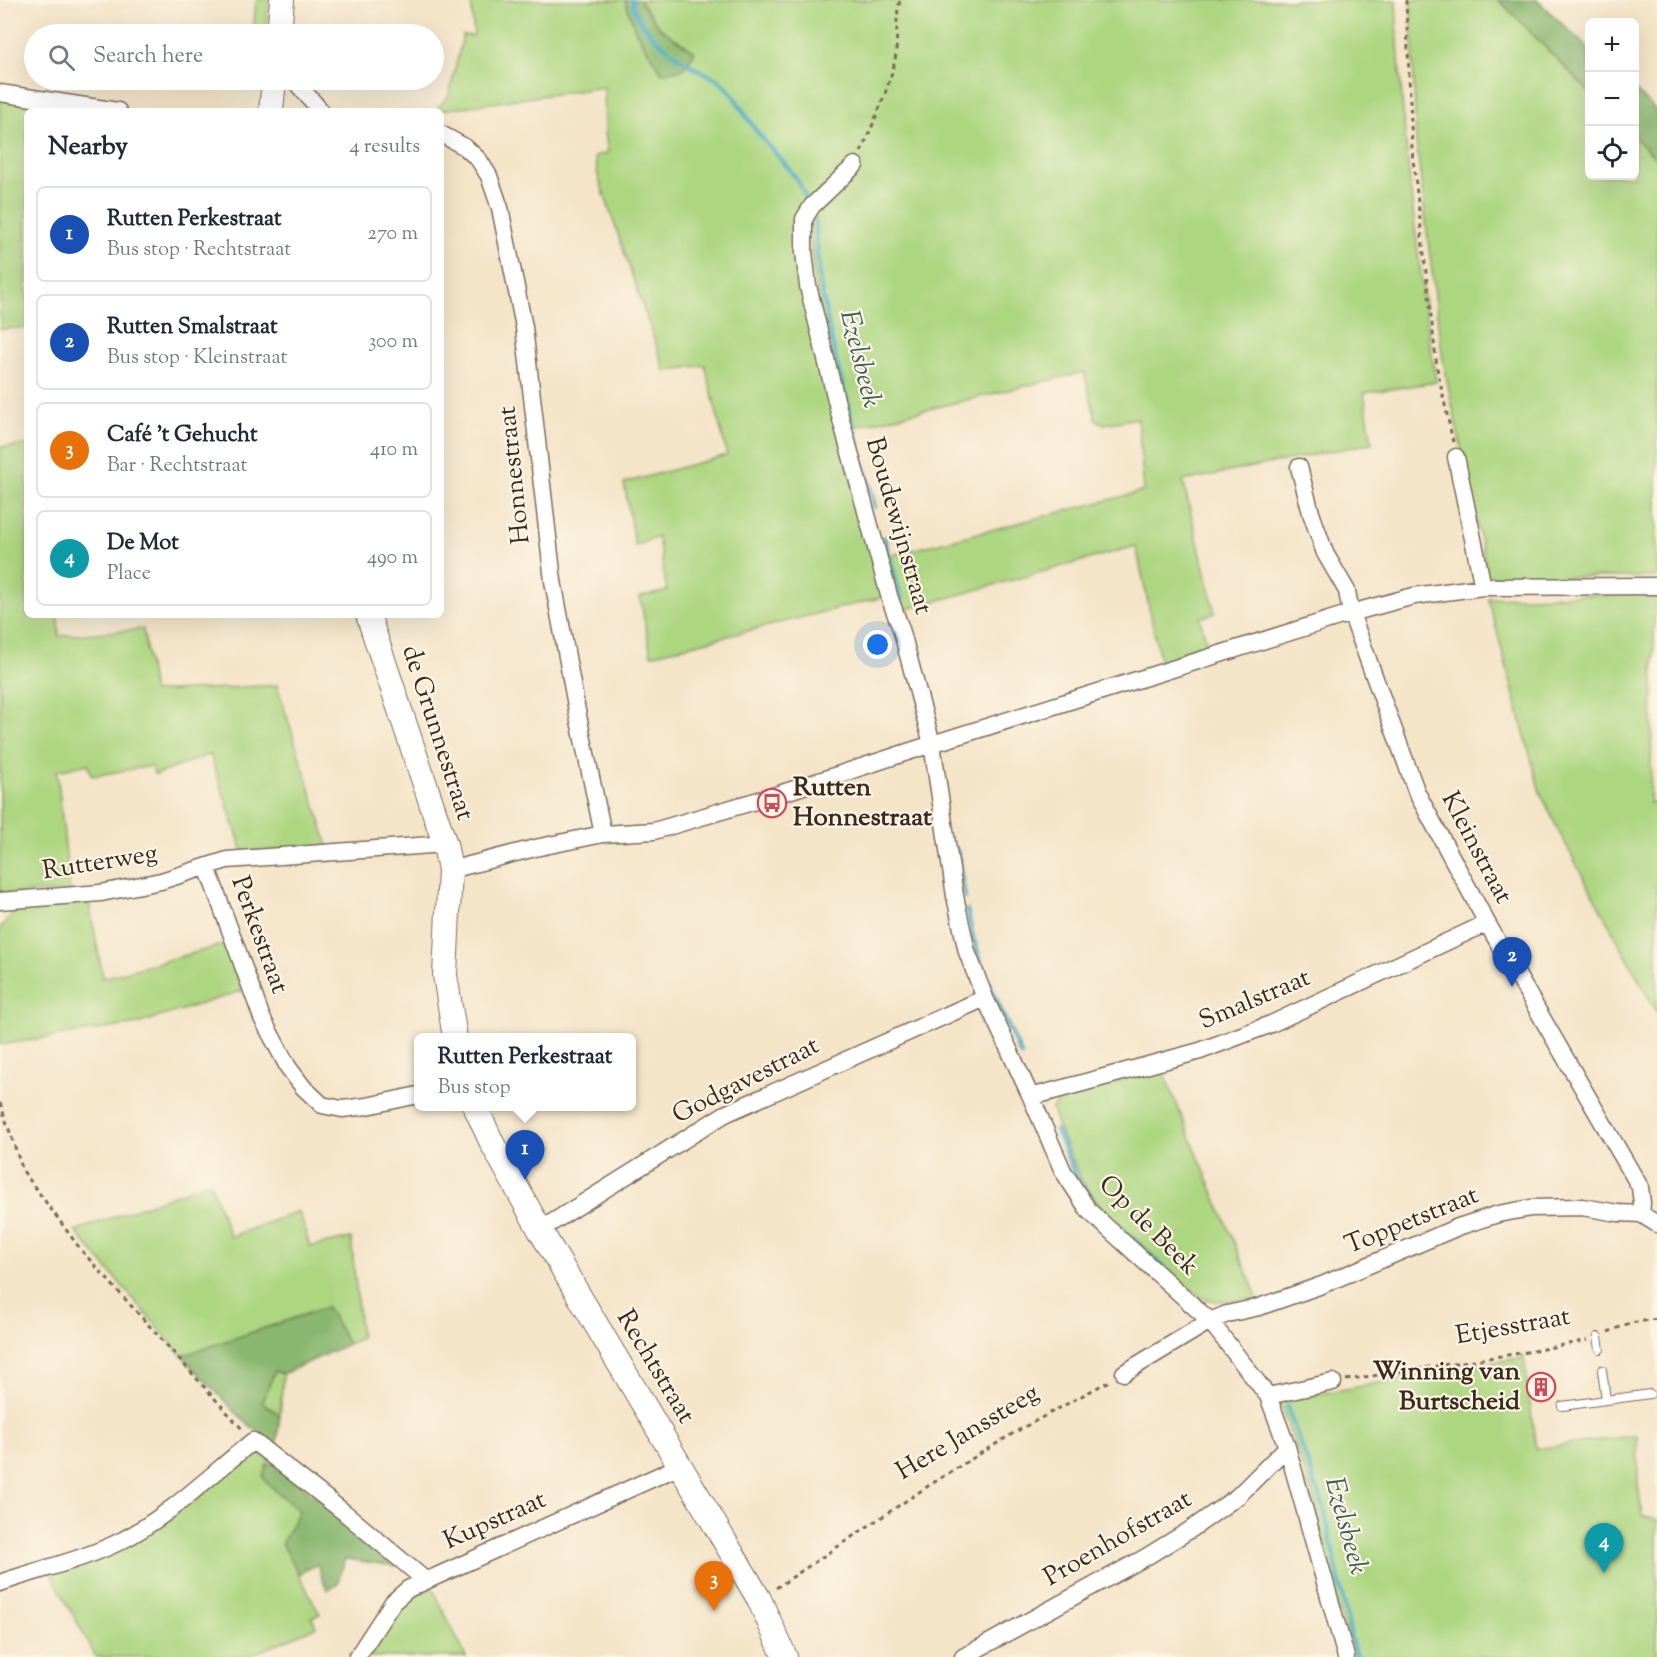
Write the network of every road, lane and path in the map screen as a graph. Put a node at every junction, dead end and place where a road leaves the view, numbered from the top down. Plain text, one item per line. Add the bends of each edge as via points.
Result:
1 (282, 0) edge
2 (900, 0) edge
3 (1406, 0) edge
4 (280, 24) edge
5 (273, 90) edge
6 (303, 90) edge
7 (0, 93) edge
8 (98, 108) edge
9 (271, 108) edge
10 (318, 108) edge
11 (444, 136) edge
12 (855, 165) joint
13 (1456, 457) joint
14 (1299, 468) dead end
15 (1657, 586) edge
16 (1483, 587) junction
17 (1351, 613) junction
18 (369, 618) edge
19 (932, 744) junction
20 (603, 834) junction
21 (444, 844) junction
22 (207, 867) junction
23 (450, 870) junction
24 (0, 901) edge
25 (1487, 923) junction
26 (985, 998) junction
27 (454, 1033) edge
28 (414, 1096) edge
29 (1031, 1097) junction
30 (0, 1103) edge
31 (477, 1111) edge
32 (1641, 1214) junction
33 (1657, 1224) edge
34 (540, 1230) junction
35 (1657, 1319) edge
36 (1210, 1321) junction
37 (1598, 1337) junction
38 (1600, 1349) dead end
39 (1602, 1370) dead end
40 (1124, 1373) joint
41 (1333, 1382) joint
42 (1650, 1394) dead end
43 (1268, 1396) junction
44 (1606, 1400) junction
45 (1562, 1406) dead end
46 (253, 1441) junction
47 (1287, 1447) junction
48 (680, 1466) junction
49 (425, 1580) junction
50 (0, 1583) edge
51 (759, 1599) junction
52 (987, 1651) edge
53 (357, 1657) edge
54 (785, 1657) edge
55 (963, 1657) edge
56 (1346, 1657) edge

1 - 4 street
2 - 12 path via 894,63
3 - 13 path via 1412,150 1437,368
5 - 9 street
6 - 10 street
7 - 8 street
11 - 20 street, Honnestraat via 479,160 500,208 524,327 553,581
12 - 19 street, Boudewijnstraat via 812,206 804,219 808,286 840,416
13 - 16 street
14 - 17 street, Kleinstraat via 1325,553 1347,591
15 - 16 street
16 - 17 street via 1414,596
17 - 19 street
17 - 25 street, Kleinstraat via 1417,793
18 - 21 street, de Grunnestraat
19 - 20 street via 654,831
19 - 26 street, Op de Beek via 957,907 967,952
20 - 23 street
21 - 22 street, Perkestraat via 227,860
21 - 23 street, de Grunnestraat
22 - 24 street, Rutterweg via 161,882 101,893
22 - 28 street, Perkestraat via 262,1018 303,1087 322,1105 342,1109
23 - 27 street via 445,975
25 - 29 street, Smalstraat via 1261,1028 1200,1051
25 - 32 street, Kleinstraat via 1640,1186
26 - 29 street, Op de Beek
26 - 34 street, Godgavestraat via 725,1114
29 - 36 street, Op de Beek via 1063,1171 1089,1211
30 - 46 path via 23,1171 81,1250
31 - 34 street, Rechtstraat
32 - 33 street
32 - 36 street, Toppetstraat via 1582,1207 1531,1208 1498,1214 1322,1285
34 - 48 street, Rechtstraat
35 - 37 path, Etjesstraat via 1630,1323
36 - 40 street
36 - 43 street, Op de Beek
37 - 38 lane
37 - 41 path, Etjesstraat
39 - 44 lane
40 - 51 path, Here Janssteeg via 933,1482
41 - 43 street
42 - 44 lane
43 - 47 street, Op de Beek
44 - 45 lane
46 - 49 street
46 - 50 street via 159,1517 122,1541
47 - 52 street, Proenhofstraat via 1238,1496 1193,1528
47 - 56 street, Op de Beek
48 - 49 street, Kupstraat
48 - 51 street, Rechtstraat
49 - 53 street, Kupstraat via 393,1602
51 - 54 street, Rechtstraat
52 - 55 street, Proenhofstraat

